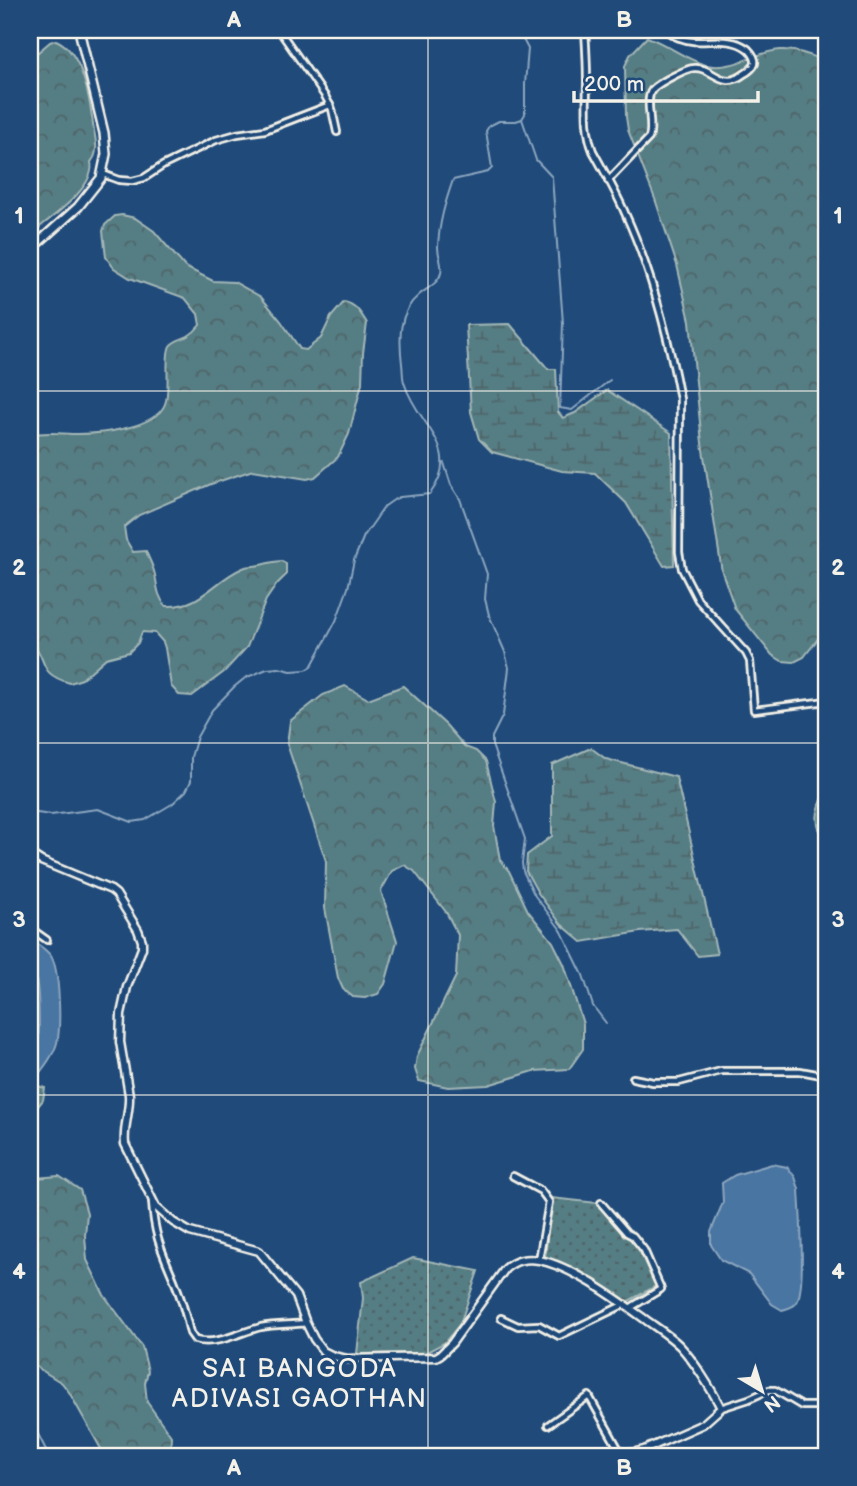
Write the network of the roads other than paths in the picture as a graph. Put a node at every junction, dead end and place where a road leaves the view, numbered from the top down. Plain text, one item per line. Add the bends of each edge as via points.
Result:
1 (79, 30) edge
2 (279, 30) edge
3 (585, 30) edge
4 (666, 30) edge
5 (330, 105) junction
6 (337, 132) dead end
7 (102, 173) junction
8 (608, 181) junction
9 (30, 250) edge
10 (827, 701) edge
11 (30, 854) edge
12 (30, 928) edge
13 (47, 940) dead end
14 (827, 1076) edge
15 (633, 1078) dead end
16 (513, 1176) dead end
17 (152, 1200) junction
18 (601, 1203) dead end
19 (539, 1260) junction
20 (626, 1306) junction
21 (502, 1318) dead end
22 (306, 1324) junction
23 (827, 1406) edge
24 (721, 1408) junction
25 (548, 1425) dead end
26 (621, 1455) edge

1 - 7 main road via 104,133
2 - 5 street
3 - 8 street via 589,140
4 - 8 street via 687,40 737,43 752,54 754,64 732,80 695,68 653,88 649,138
5 - 6 street
5 - 7 street via 265,130 216,140 144,178 119,180
7 - 9 main road via 78,207
8 - 10 street via 625,212 654,290 676,378 682,569 698,600 746,653 754,710
11 - 17 street via 111,890 142,941 121,1014 120,1042 129,1095 125,1143
12 - 13 street
14 - 15 street via 800,1071 721,1071 679,1082
16 - 19 street via 541,1191 549,1202
17 - 22 street via 190,1232 258,1251 296,1296
17 - 22 street via 156,1237 195,1340 206,1342 267,1326
18 - 20 street via 644,1250 662,1289
19 - 20 street via 570,1272
19 - 22 street via 511,1263 452,1343 436,1357 333,1356 323,1350
20 - 21 street via 559,1336 539,1325 518,1326
20 - 24 street via 682,1348
23 - 24 street via 803,1406 769,1390
24 - 26 street via 704,1424 645,1450
25 - 26 street via 589,1396

